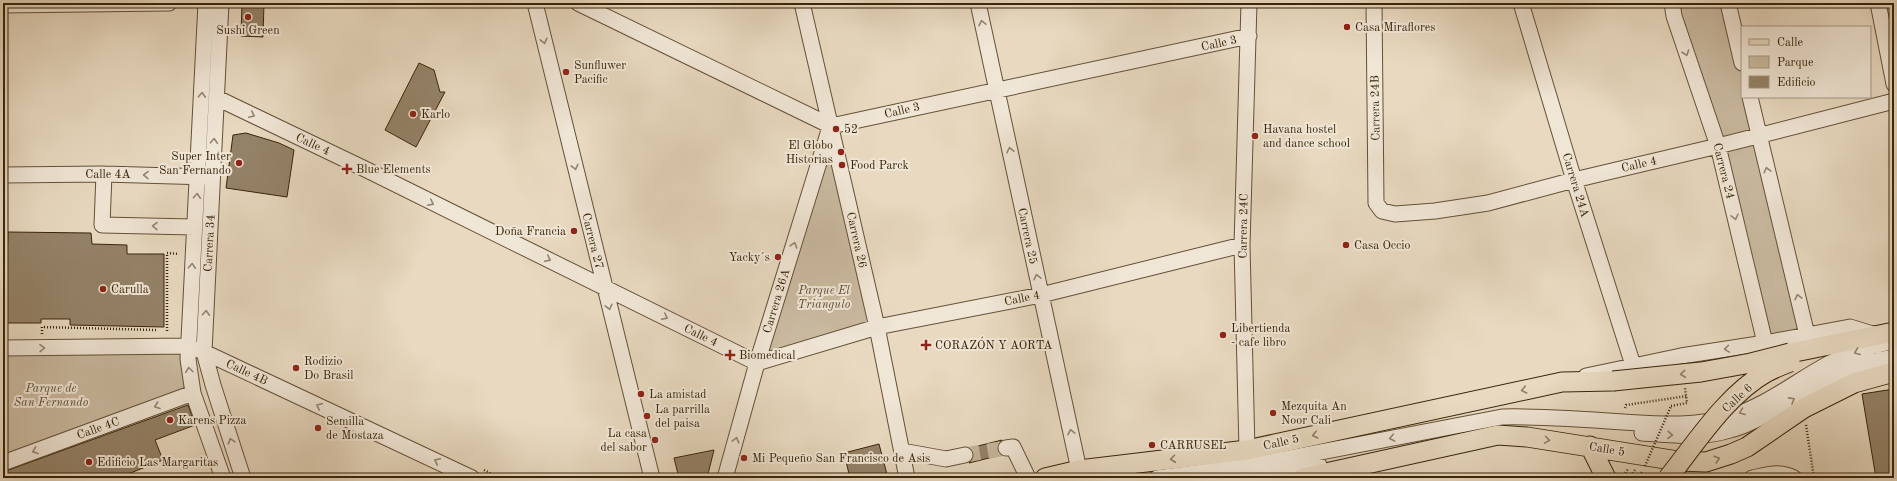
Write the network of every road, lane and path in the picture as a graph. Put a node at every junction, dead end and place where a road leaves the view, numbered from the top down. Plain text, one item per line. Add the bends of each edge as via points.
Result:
1 (169, 3) edge
2 (206, 3) edge
3 (212, 3) edge
4 (221, 3) edge
5 (535, 3) edge
6 (578, 3) edge
7 (802, 3) edge
8 (978, 3) edge
9 (1249, 3) edge
10 (1374, 3) edge
11 (1521, 3) edge
12 (1672, 3) edge
13 (1728, 3) edge
14 (1878, 3) edge
15 (3, 5) edge
16 (1249, 36) junction
17 (1741, 59) edge
18 (1894, 84) edge
19 (996, 89) junction
20 (217, 98) junction
21 (1750, 98) edge
22 (1894, 101) edge
23 (831, 126) junction
24 (1759, 135) junction
25 (1718, 146) junction
26 (104, 174) junction
27 (3, 175) edge
28 (205, 176) junction
29 (1574, 180) junction
30 (1382, 211) joint
31 (194, 227) junction
32 (1242, 245) junction
33 (167, 253) dead end
34 (604, 286) junction
35 (1041, 295) junction
36 (167, 318) junction
37 (171, 318) dead end
38 (42, 327) dead end
39 (877, 327) junction
40 (1807, 334) junction
41 (1888, 336) edge
42 (1765, 343) junction
43 (188, 346) junction
44 (3, 348) edge
45 (204, 352) junction
46 (1792, 357) junction
47 (1894, 357) edge
48 (757, 363) junction
49 (1633, 366) junction
50 (1894, 372) edge
51 (1562, 382) junction
52 (193, 393) junction
53 (1686, 396) dead end
54 (1656, 400) dead end
55 (1687, 403) dead end
56 (1804, 408) junction
57 (1590, 446) junction
58 (1006, 448) dead end
59 (1247, 450) junction
60 (902, 451) junction
61 (965, 455) tunnel mouth
62 (3, 463) edge
63 (1079, 470) junction
64 (223, 478) edge
65 (243, 478) edge
66 (472, 478) edge
67 (652, 478) edge
68 (726, 478) edge
69 (907, 478) edge
70 (1028, 478) edge
71 (1045, 478) edge
72 (1157, 478) edge
73 (1260, 478) edge
74 (1304, 478) edge
75 (1606, 478) edge
76 (1638, 478) edge
77 (1668, 478) edge
78 (1752, 478) edge
79 (1794, 478) edge
80 (1814, 478) edge

1 - 15 street
28 -> 2 street, Carrera 34
3 - 4 street
4 - 20 street, Carrera 34
5 -> 34 street, Carrera 27
6 - 23 street
7 - 23 street, Carrera 26
19 -> 8 street, Carrera 25
9 - 16 street, Carrera 24C
10 - 30 street, Carrera 24B via 1376,202
11 - 29 street, Carrera 24A
12 -> 25 street, Carrera 24 via 1674,16
13 - 17 street
14 - 18 street
16 - 19 street, Calle 3
16 - 32 street, Carrera 24C
19 - 23 street, Calle 3
35 -> 19 street, Carrera 25
28 -> 20 street, Carrera 34
20 -> 34 street, Calle 4
21 - 24 street
22 - 24 street, Calle 4
23 - 39 street, Carrera 26
48 -> 23 street, Carrera 26A
24 - 25 street, Calle 4
40 -> 24 street
25 - 29 street, Calle 4
25 -> 42 street, Carrera 24
26 - 27 street, Calle 4A
28 -> 26 street, Calle 4A
31 -> 26 street via 102,224
31 -> 28 street, Carrera 34
45 -> 28 street, Carrera 34
29 - 30 street, Calle 4 via 1488,203 1435,211 1395,214
29 - 49 street, Carrera 24A
43 -> 31 street, Carrera 34
32 - 35 street, Calle 4
32 - 59 street, Carrera 24C
33 - 36 path
34 -> 48 street, Calle 4
34 -> 67 street, Carrera 27
35 - 39 street, Calle 4
63 -> 35 street, Carrera 25
36 - 37 path
36 - 38 path via 167,331
39 - 48 street, Calle 4
39 - 60 street, Carrera 26
40 - 41 street, Calle 5 via 1850,327
40 - 42 street, Calle 5
41 - 46 main road, Calle 6 via 1828,344
41 -> 72 street via 1831,363 1748,410 1704,423 1502,417 1248,466
42 -> 49 street, Calle 5
44 -> 43 street, Calle 4B
43 - 45 street, Calle 4B
52 -> 43 street, Carrera 34
65 -> 45 street, Carrera 34 via 212,386
66 -> 45 street, Calle 4B
46 -> 51 main road, Calle 5, bridge via 1700,372 1613,381
46 - 77 main road, Calle 6, bridge via 1742,390 1726,405
73 -> 47 street via 1502,425 1535,424 1706,436 1753,421 1840,374
68 -> 48 street, Carrera 26A
49 - 51 street, Calle 5
50 - 56 main road, Calle 5 via 1854,383
51 -> 59 main road, Calle 5
52 -> 62 street, Calle 4C
52 - 64 street, Carrera 34
53 - 54 path
55 - 76 path, bridge via 1671,406
57 -> 56 main road, Calle 5 via 1678,461 1706,462 1747,447
56 - 80 path
74 -> 57 main road, Calle 5 via 1493,436 1516,435
57 - 75 main road
58 - 70 street via 1013,447
59 -> 63 main road, Calle 5
60 - 61 street via 946,459
60 - 69 street, Carrera 26
63 - 71 main road, Calle 5
78 - 79 street via 1777,472

